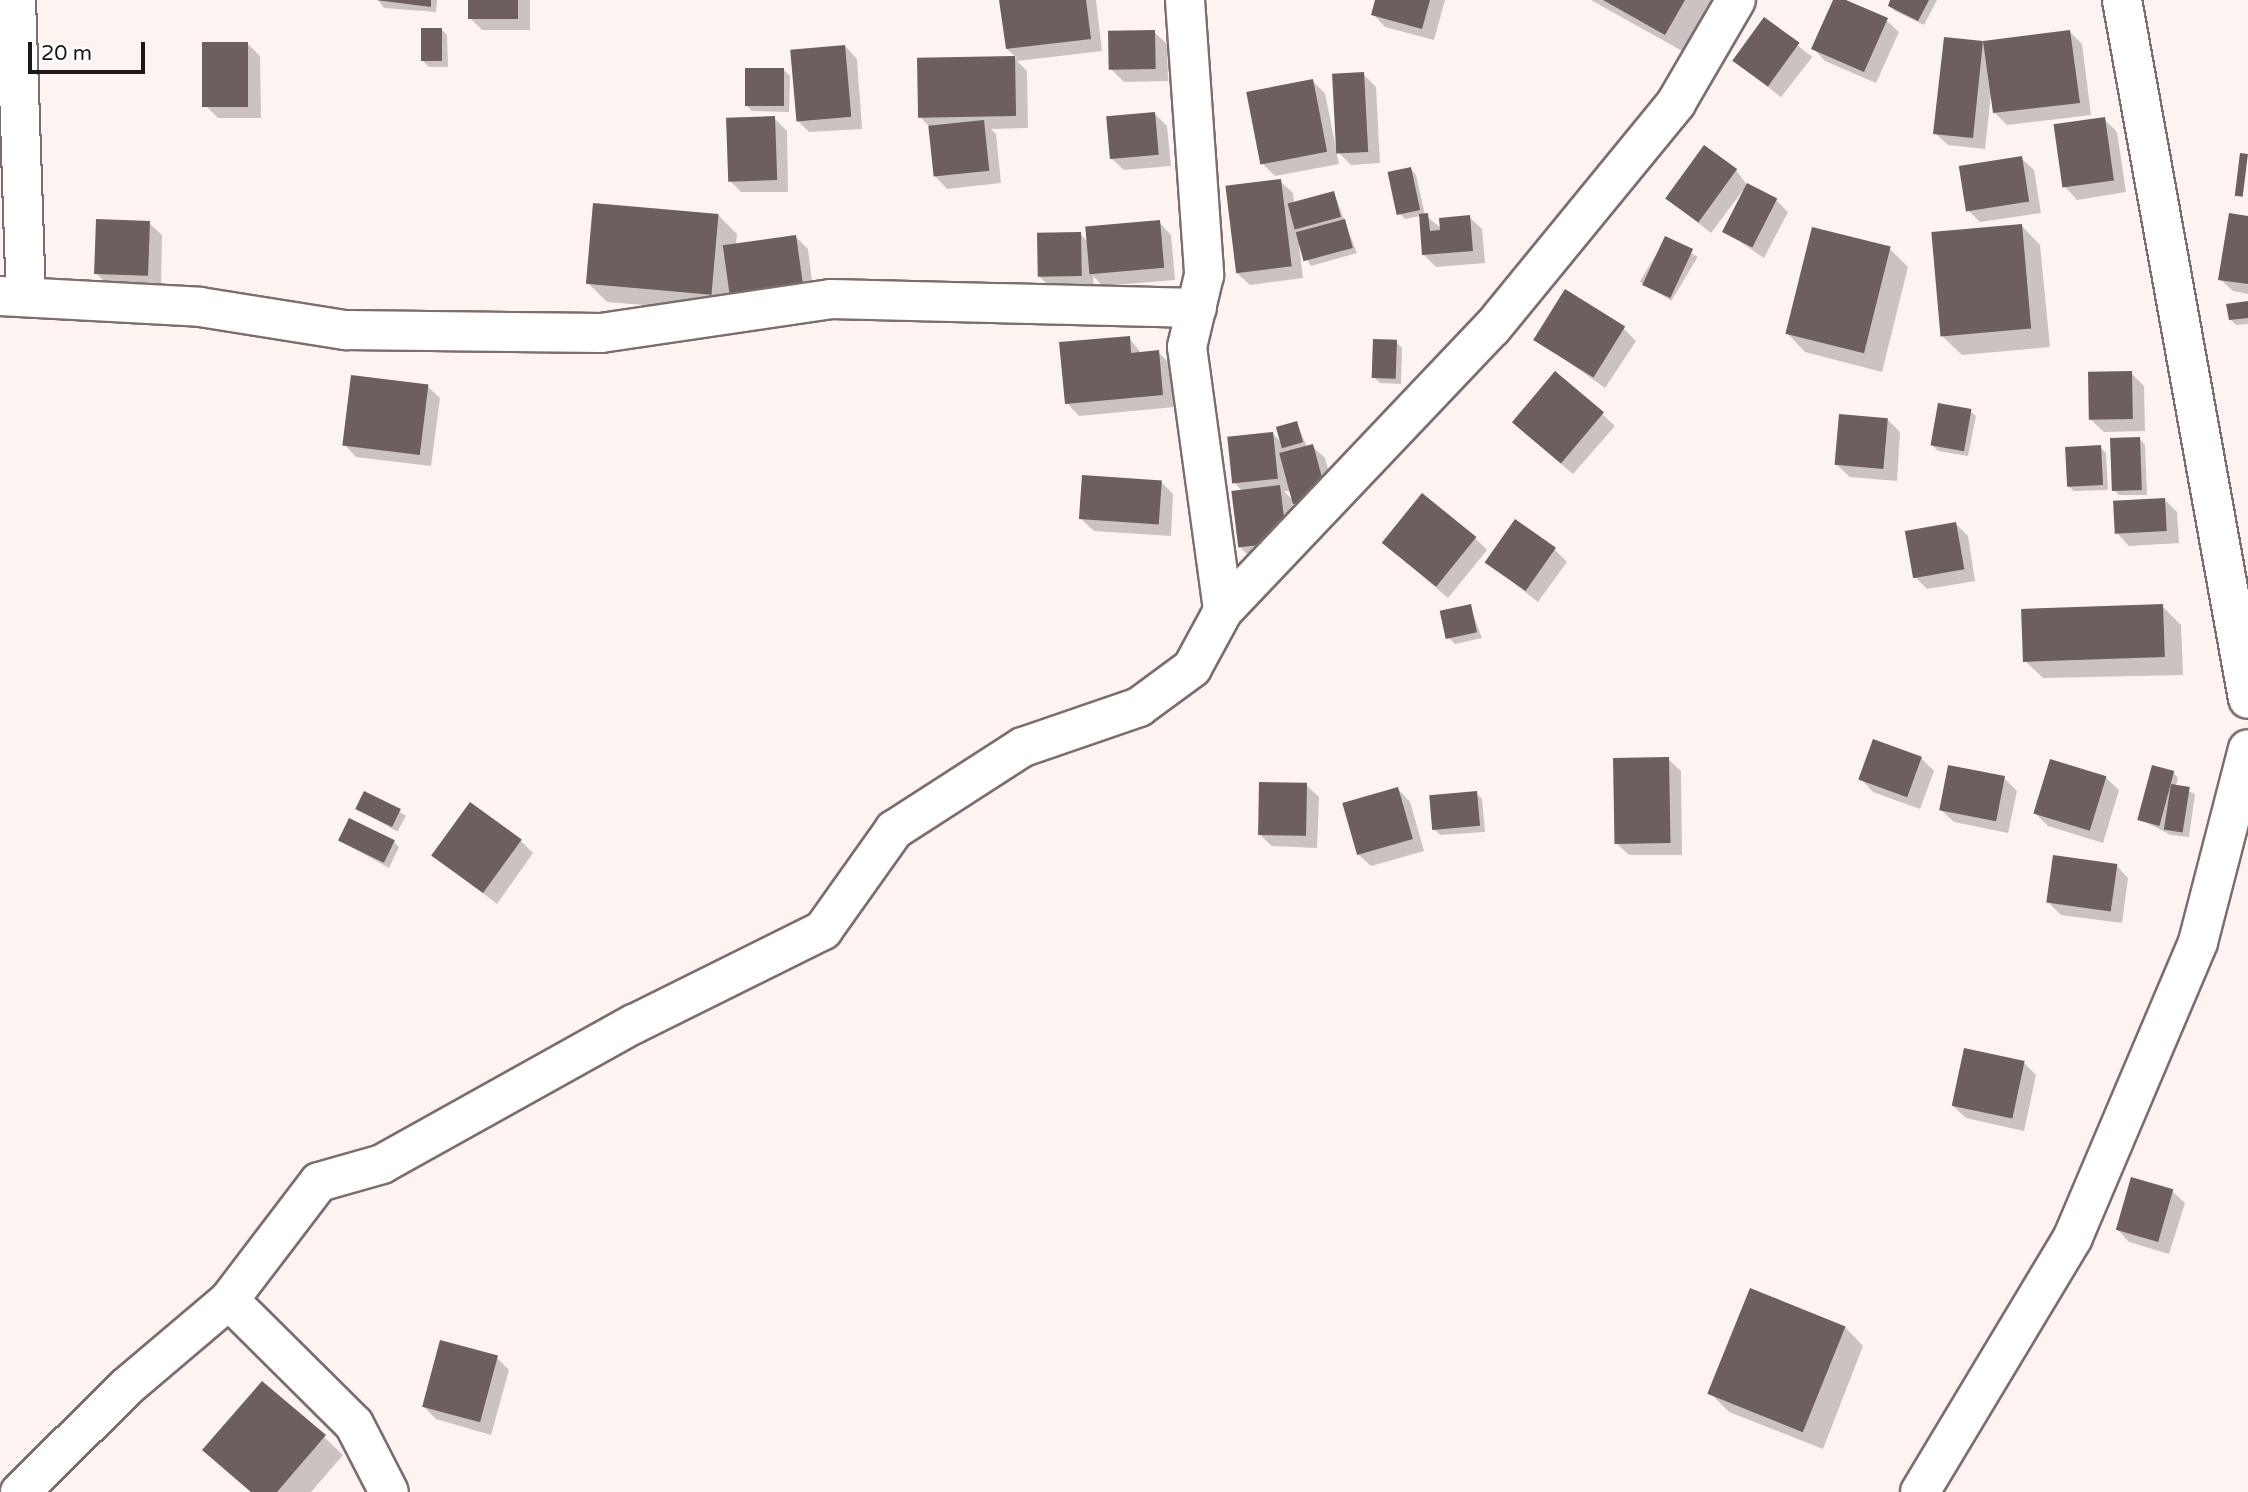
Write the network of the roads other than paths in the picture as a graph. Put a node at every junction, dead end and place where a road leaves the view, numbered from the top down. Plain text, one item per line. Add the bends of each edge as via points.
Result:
1 (16, 0) edge
2 (1185, 0) edge
3 (1737, 0) edge
4 (2122, 0) edge
5 (13, 296) edge
6 (1197, 308) junction
7 (1223, 611) junction
8 (2248, 699) edge
9 (2248, 749) edge
10 (229, 1300) junction
11 (20, 1492) edge
12 (389, 1492) edge
13 (1920, 1492) edge

1 - 5 street
2 - 6 street via 1204,275
3 - 7 street via 1676,103 1492,328
4 - 8 street
5 - 6 street via 200,307 359,331 601,333 831,299
6 - 7 street via 1187,347
7 - 10 street via 1192,668 1139,707 1023,747 894,830 823,930 634,1024 382,1164 318,1182
9 - 13 street via 2198,942 2073,1237
10 - 11 street via 130,1384
10 - 12 street via 354,1424

